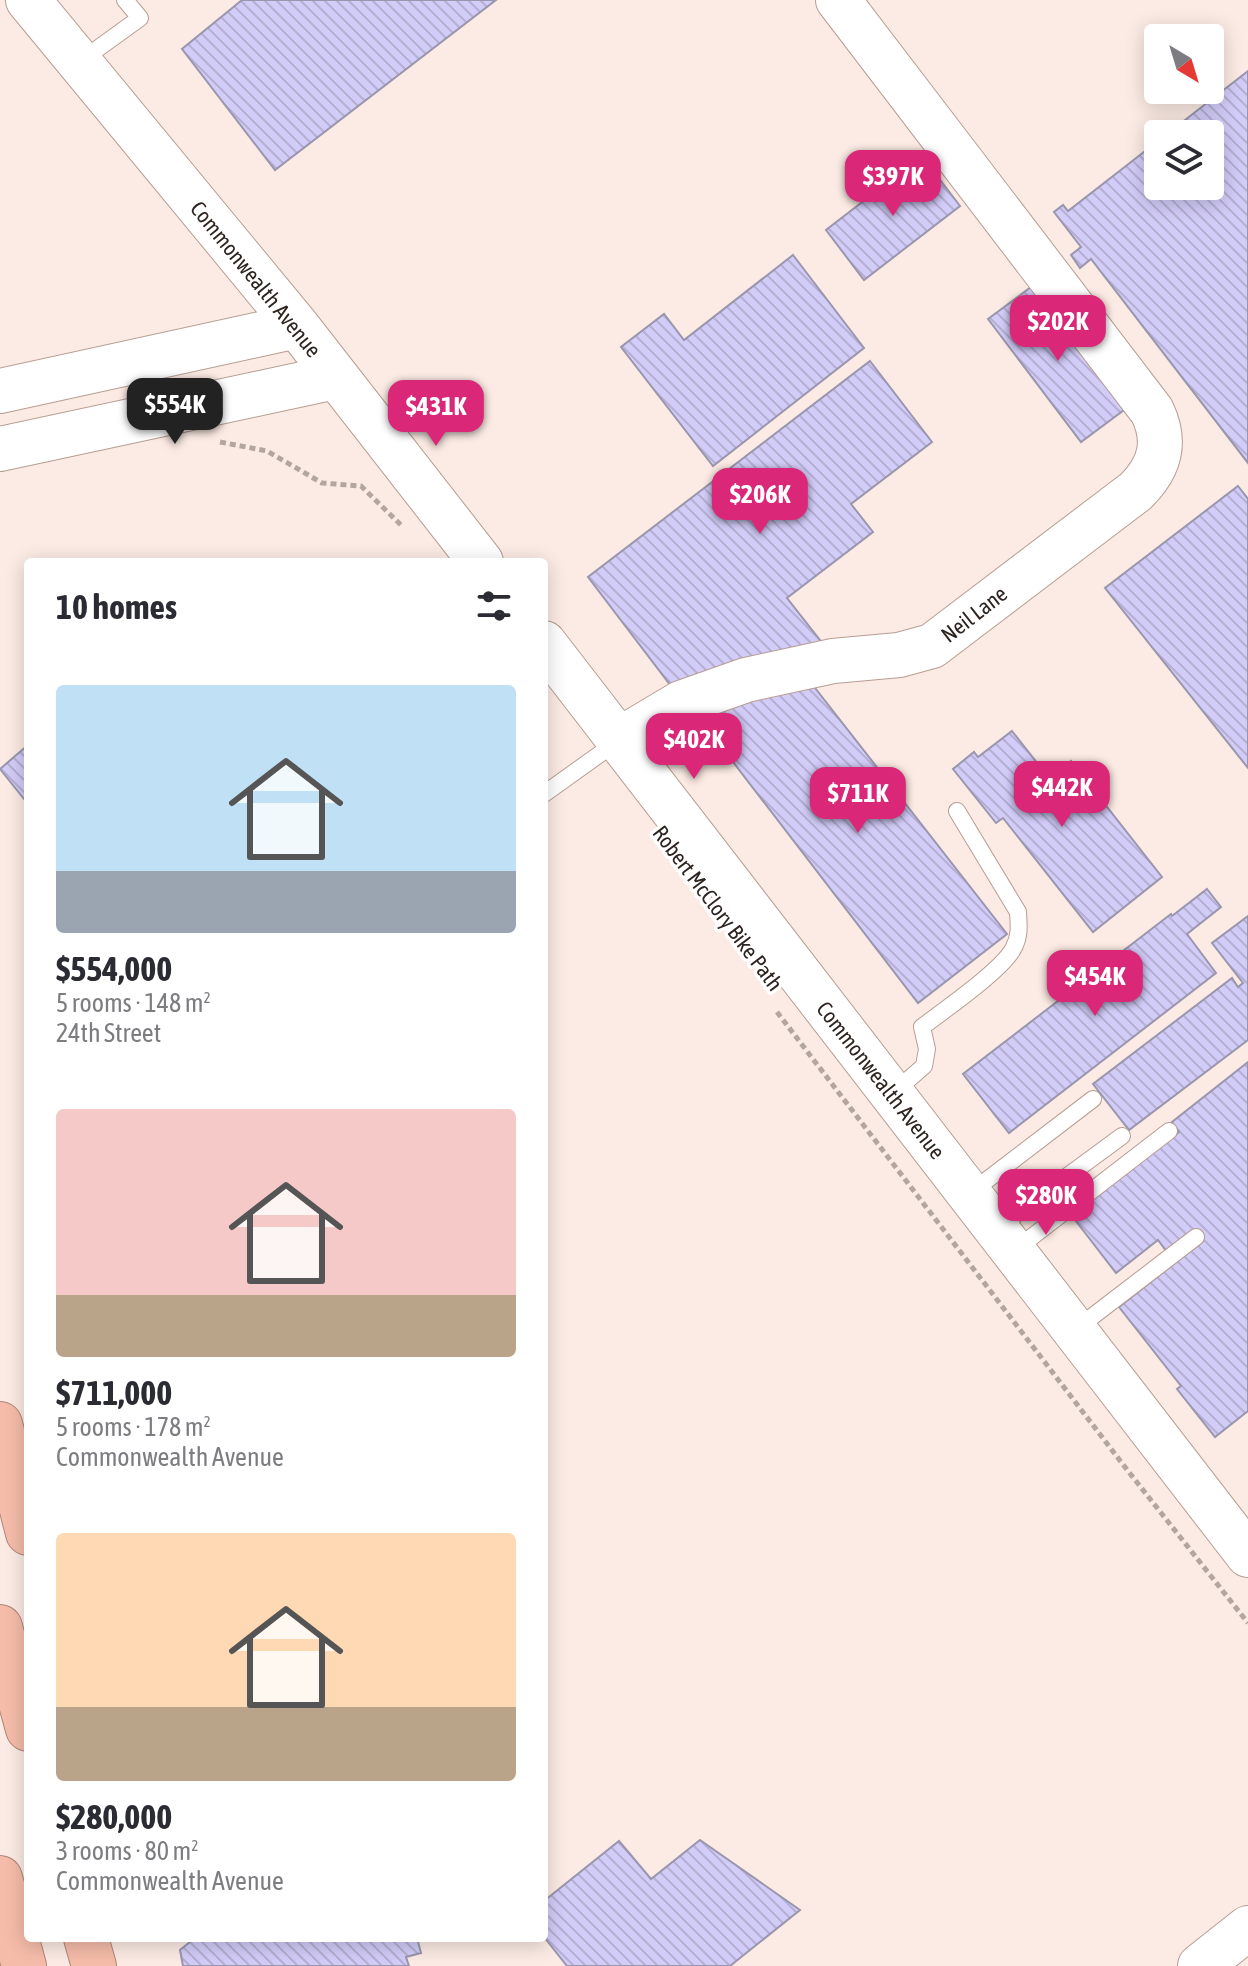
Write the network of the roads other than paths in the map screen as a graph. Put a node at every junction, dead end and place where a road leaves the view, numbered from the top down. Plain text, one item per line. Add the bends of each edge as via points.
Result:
1 (28, 0) edge
2 (125, 0) edge
3 (838, 0) edge
4 (77, 63) junction
5 (297, 326) junction
6 (335, 377) junction
7 (0, 391) edge
8 (0, 449) edge
9 (478, 558) edge
10 (548, 648) edge
11 (619, 740) junction
12 (548, 791) edge
13 (957, 811) dead end
14 (892, 1094) junction
15 (1093, 1099) dead end
16 (1169, 1131) dead end
17 (1122, 1136) dead end
18 (969, 1193) junction
19 (1196, 1237) dead end
20 (1005, 1240) junction
21 (1074, 1330) junction
22 (0, 1424) edge
23 (24, 1517) edge
24 (1248, 1555) edge
25 (0, 1627) edge
26 (24, 1714) edge
27 (0, 1878) edge
28 (1248, 1928) edge
29 (87, 1942) edge
30 (109, 1942) edge
31 (24, 1966) edge
32 (94, 1966) edge
33 (106, 1966) edge
34 (1200, 1966) edge

1 - 4 street, Commonwealth Avenue
2 - 4 lane via 140,18
3 - 11 street, Neil Lane via 1152,411 1160,437 1158,457 1151,476 1136,491 932,646 746,680 681,703
4 - 5 street, Commonwealth Avenue
5 - 6 street, Commonwealth Avenue
5 - 7 street
6 - 8 street
6 - 9 street, Commonwealth Avenue
10 - 11 street, Commonwealth Avenue
11 - 12 lane
11 - 14 street, Commonwealth Avenue
13 - 14 lane via 1018,912 1020,932 1012,952 922,1027 924,1066
14 - 18 street, Commonwealth Avenue
15 - 18 lane
16 - 20 lane
17 - 20 lane
18 - 20 street, Commonwealth Avenue
19 - 21 lane
20 - 21 street, Commonwealth Avenue
21 - 24 street, Commonwealth Avenue
22 - 23 highway
25 - 26 highway
27 - 31 highway
28 - 34 street
29 - 32 highway
30 - 33 highway

